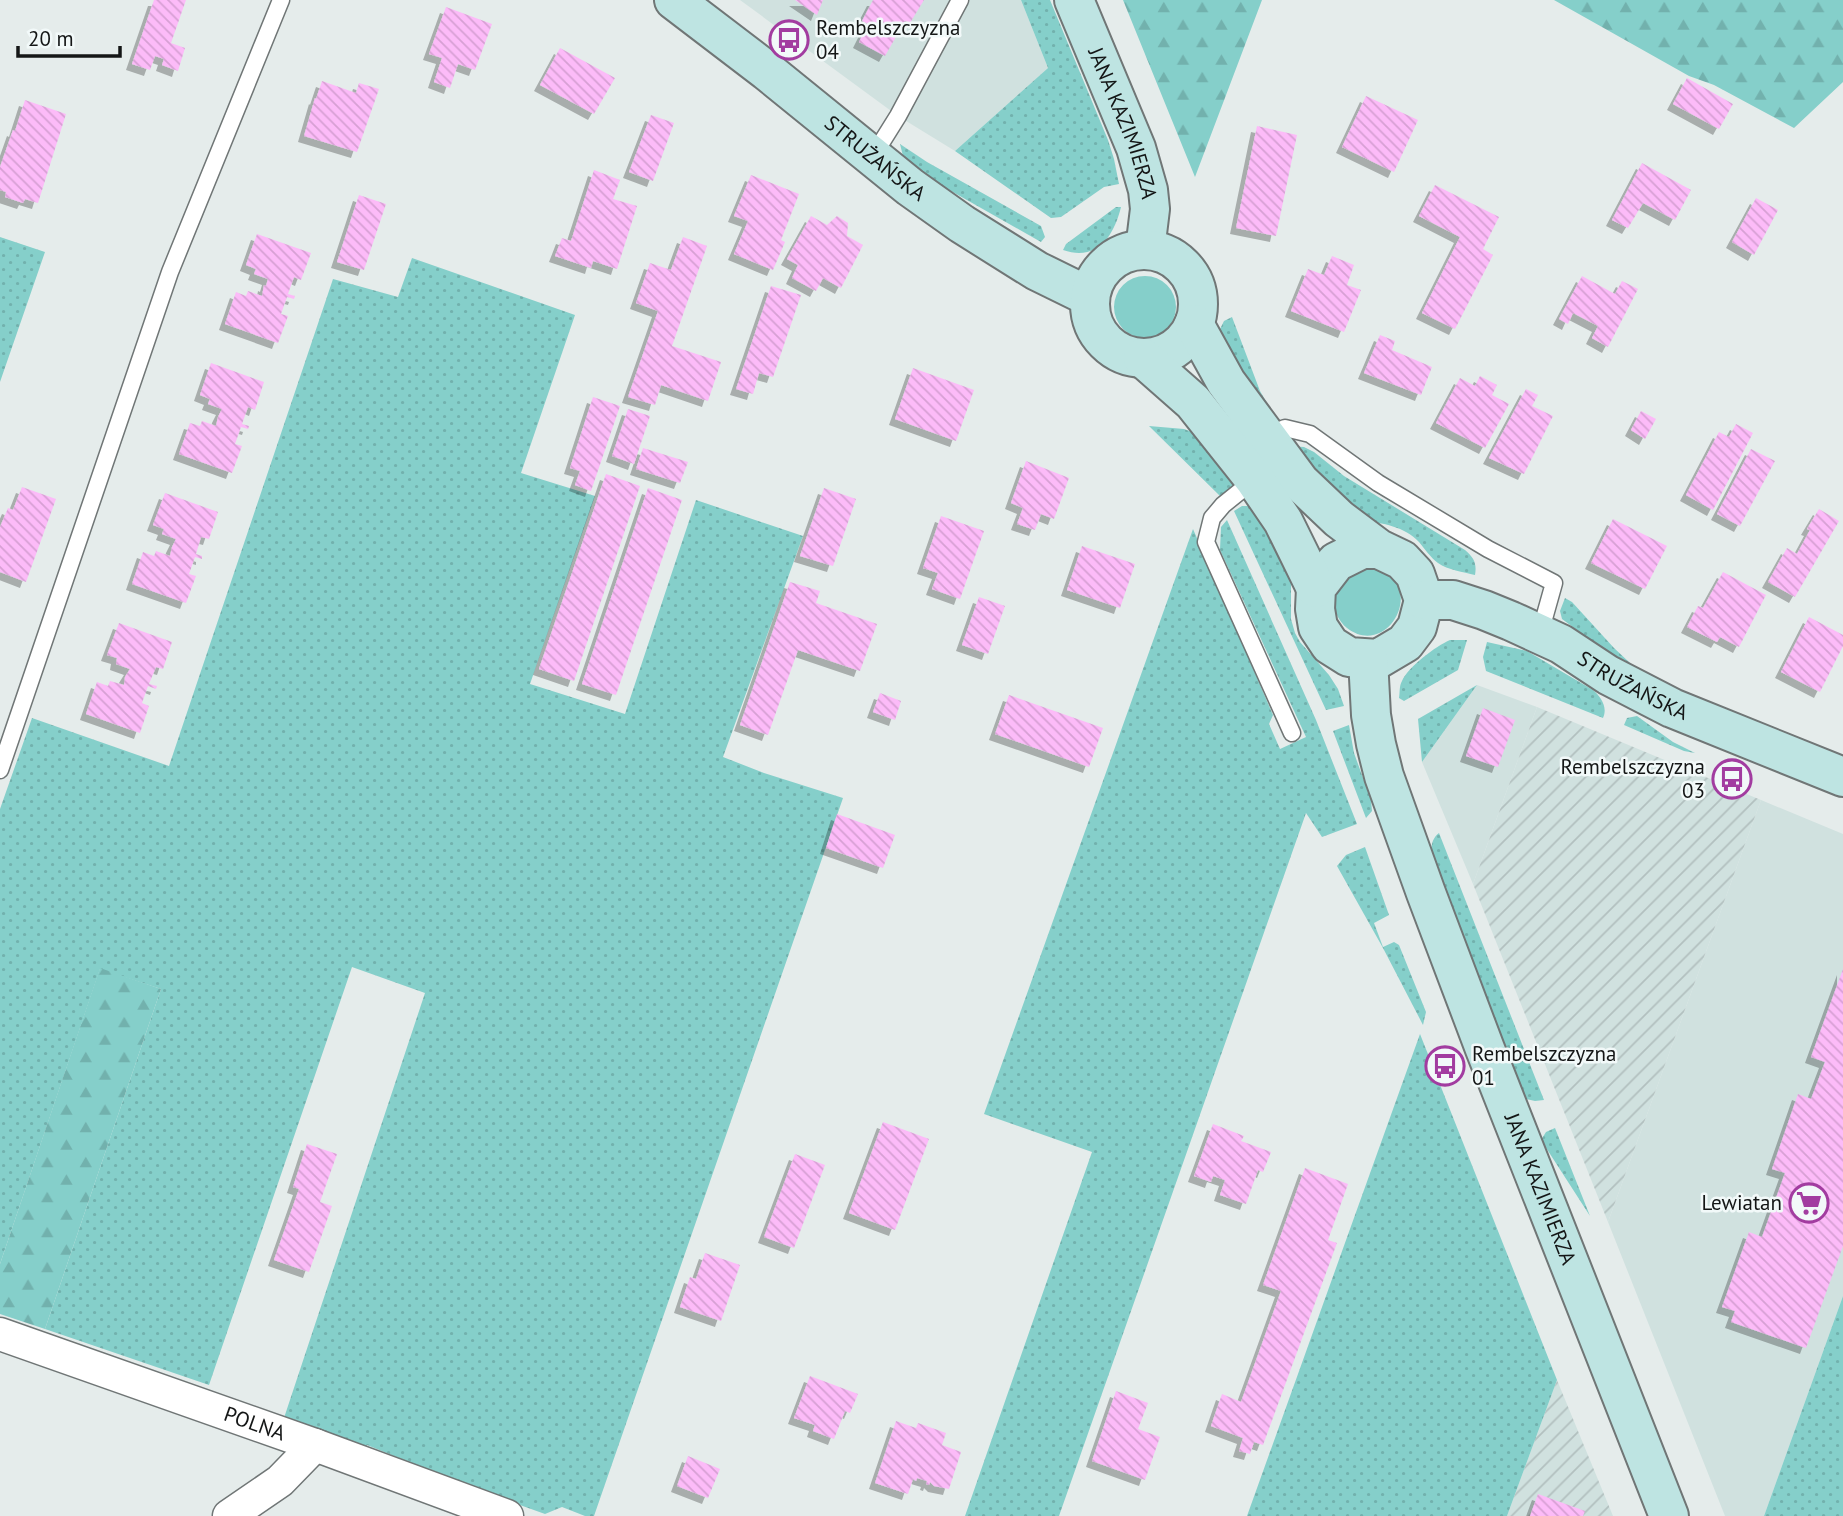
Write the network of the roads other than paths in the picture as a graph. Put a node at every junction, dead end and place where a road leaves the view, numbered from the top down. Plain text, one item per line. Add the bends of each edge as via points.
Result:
1 (281, 0) edge
2 (674, 0) edge
3 (960, 0) edge
4 (1074, 0) edge
5 (873, 156) junction
6 (1144, 250) junction
7 (1090, 296) junction
8 (1194, 324) junction
9 (1143, 358) junction
10 (1265, 436) junction
11 (1255, 480) junction
12 (1379, 550) junction
13 (1316, 588) junction
14 (1424, 600) junction
15 (1540, 633) junction
16 (1368, 659) junction
17 (1292, 733) dead end
18 (0, 770) edge
19 (1843, 777) edge
20 (0, 1334) edge
21 (315, 1445) junction
22 (229, 1516) edge
23 (507, 1516) edge
24 (1669, 1516) edge

1 - 18 lane via 170,272
2 - 5 main road, STRUŻAŃSKA
3 - 5 lane
4 - 6 main road, JANA KAZIMIERZA via 1136,148 1148,190
5 - 7 main road, STRUŻAŃSKA via 962,224 1037,271
6 - 7 main road via 1115,258 1103,269
6 - 8 main road via 1159,252 1184,268 1197,295
7 - 9 main road via 1097,332 1109,346
8 - 9 main road via 1174,349
8 - 10 main road via 1226,382
9 - 11 main road via 1193,402
10 - 12 main road via 1300,482
10 - 15 lane via 1285,428 1310,434 1378,483 1554,583
11 - 13 main road via 1283,521
11 - 17 lane via 1212,518 1206,542
12 - 13 main road via 1362,549 1336,562
12 - 14 main road via 1402,560 1415,573
13 - 16 main road via 1318,627 1330,645 1349,657
14 - 15 main road, STRUŻAŃSKA via 1453,600
14 - 16 main road via 1417,627 1405,642 1378,659
15 - 19 main road, STRUŻAŃSKA via 1672,708
16 - 24 main road, JANA KAZIMIERZA via 1376,744 1395,807
20 - 21 street, POLNA
21 - 22 street via 280,1481
21 - 23 street, POLNA

